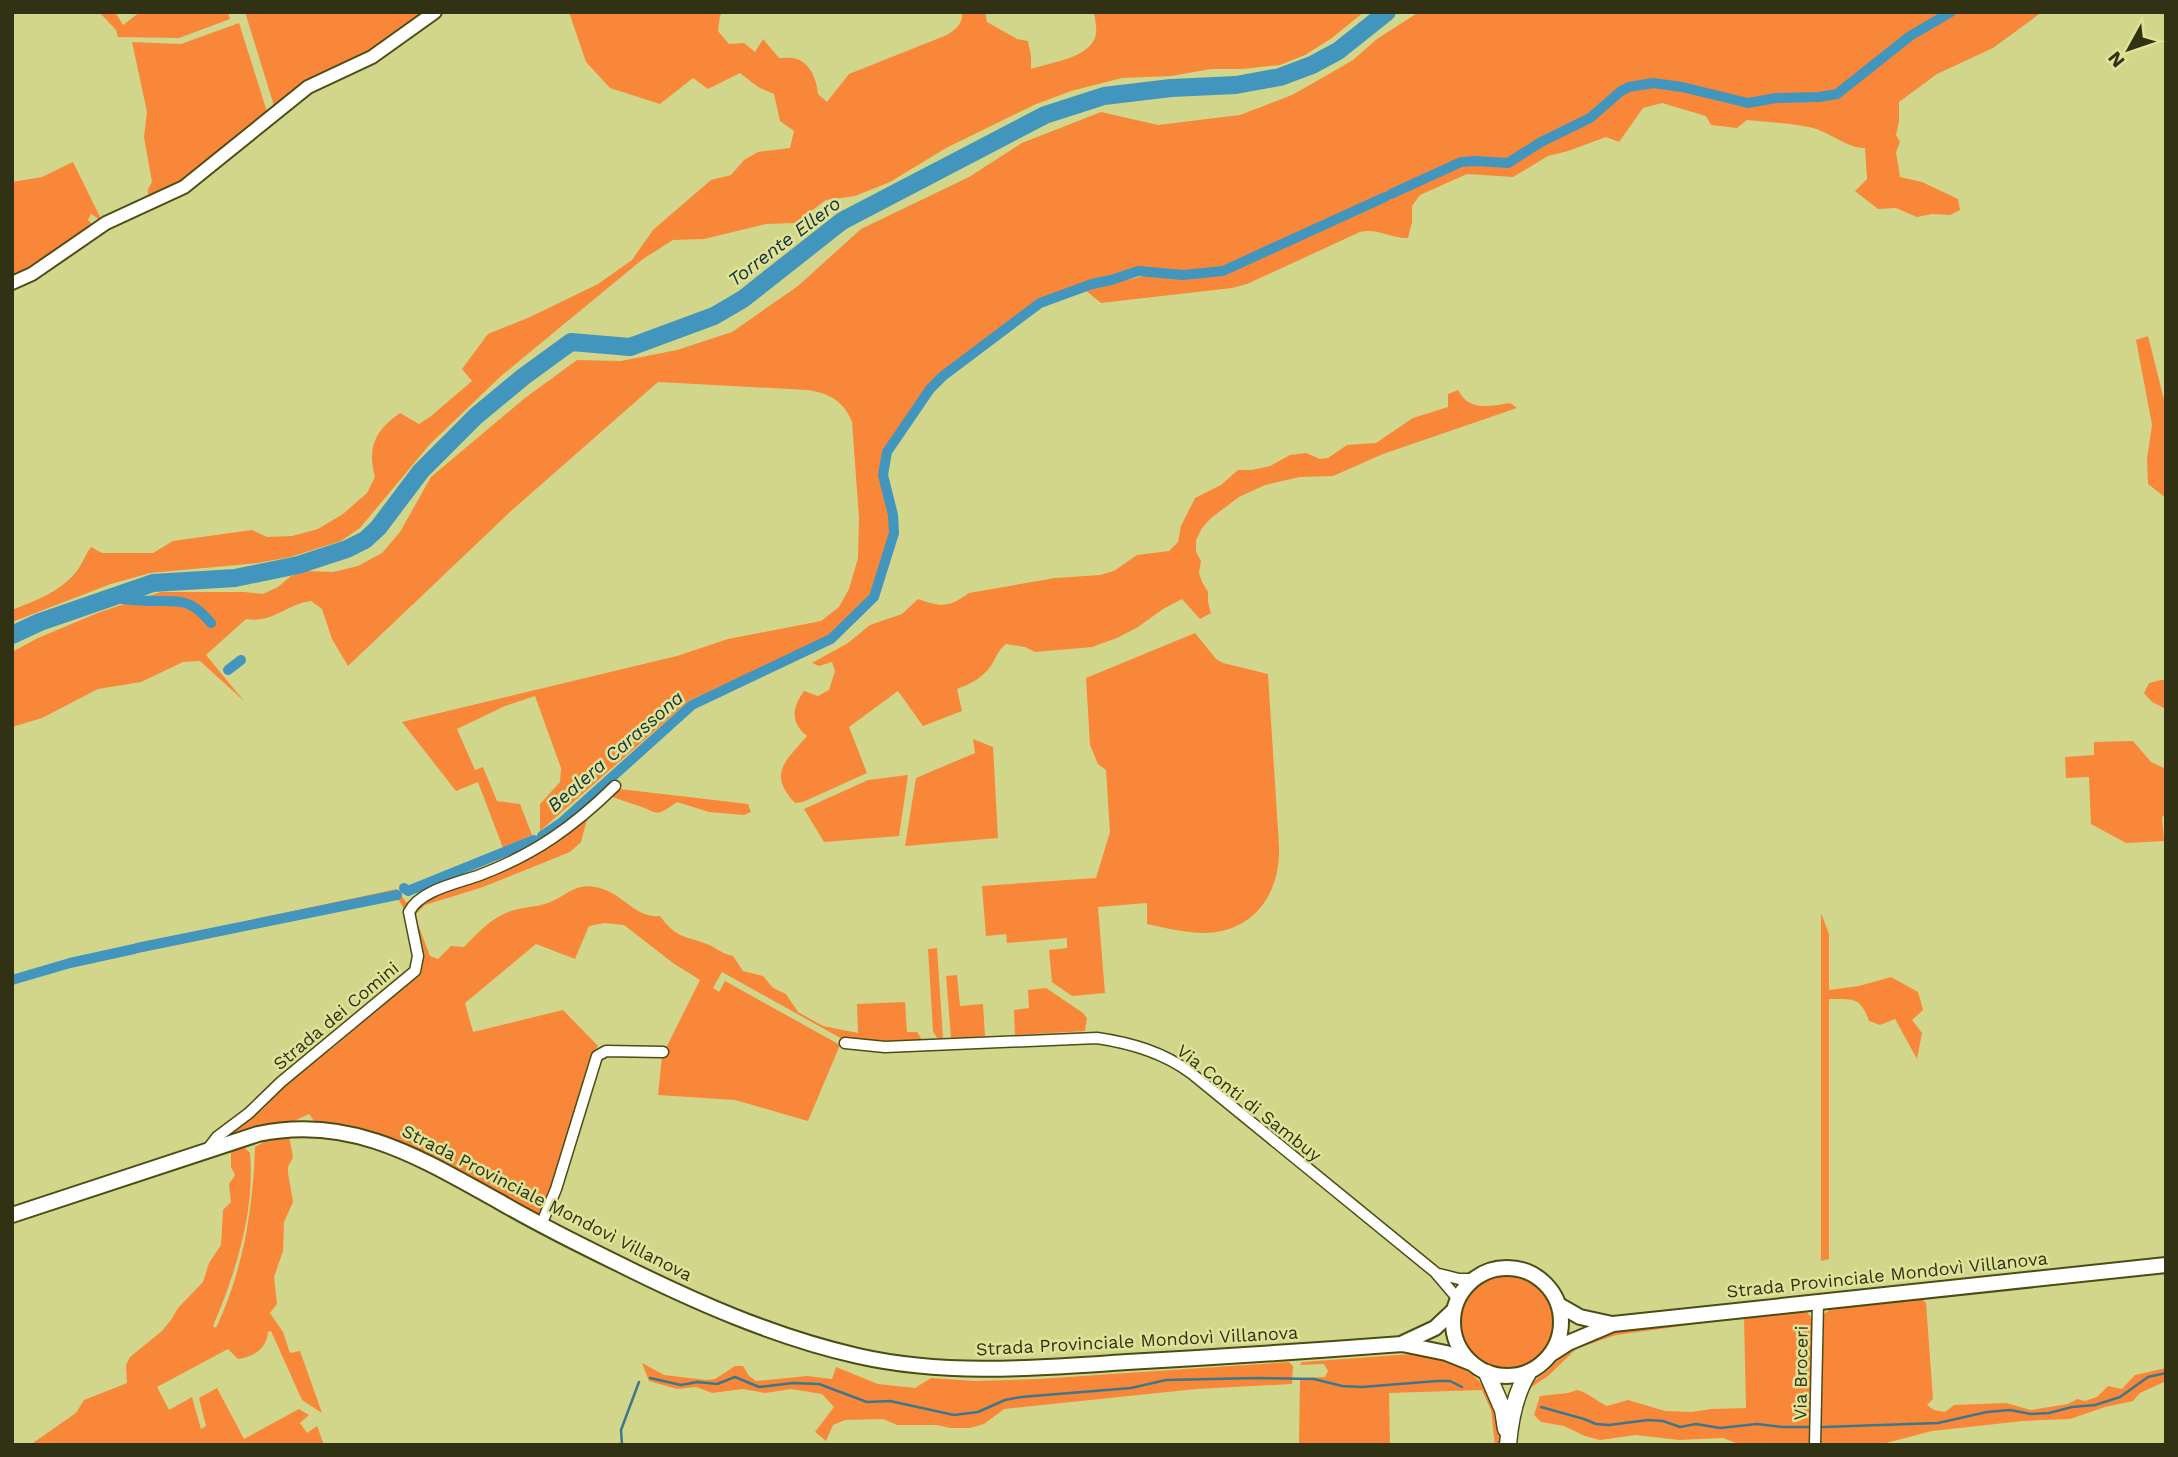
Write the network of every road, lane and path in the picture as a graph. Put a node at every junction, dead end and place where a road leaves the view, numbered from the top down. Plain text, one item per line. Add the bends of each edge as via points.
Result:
1 (435, 12) edge
2 (12, 283) edge
3 (615, 786) dead end
4 (845, 1043) dead end
5 (663, 1052) dead end
6 (207, 1150) junction
7 (12, 1215) edge
8 (541, 1225) junction
9 (2166, 1265) edge
10 (1435, 1272) junction
11 (1473, 1279) junction
12 (1818, 1302) junction
13 (1456, 1305) junction
14 (1559, 1306) junction
15 (1613, 1324) junction
16 (1402, 1344) junction
17 (1552, 1354) junction
18 (1471, 1363) junction
19 (1486, 1373) junction
20 (1528, 1373) junction
21 (1815, 1440) edge
22 (1508, 1442) edge

1 - 2 street via 372,57 308,87 184,187 106,223
3 - 6 street, Strada dei Comini via 541,847 416,902 409,912 418,956 415,971
4 - 10 street, Via Conti di Sambuy via 885,1047 1077,1038 1119,1041 1147,1049 1182,1067
5 - 8 street via 611,1050 597,1056
6 - 7 main road, Strada Provinciale Mondovì Villanova
6 - 8 main road, Strada Provinciale Mondovì Villanova via 274,1131 309,1129 365,1136 403,1150
8 - 16 main road, Strada Provinciale Mondovì Villanova via 711,1307 824,1347 890,1363 1021,1369
9 - 12 main road, Strada Provinciale Mondovì Villanova
10 - 11 street, Via Conti di Sambuy
10 - 13 street, Via Conti di Sambuy
11 - 13 main road
11 - 14 main road via 1492,1269 1525,1270 1542,1280
12 - 15 main road, Strada Provinciale Mondovì Villanova
12 - 21 street, Via Broceri
13 - 16 main road, Strada Provinciale Mondovì Villanova via 1435,1328
13 - 18 main road via 1456,1341
14 - 15 main road, Strada Provinciale Mondovì Villanova via 1580,1317
14 - 17 main road via 1562,1327
15 - 17 main road, Strada Provinciale Mondovì Villanova
16 - 18 main road, Strada Provinciale Mondovì Villanova
17 - 20 main road
18 - 19 main road
19 - 20 main road
19 - 22 highway via 1503,1410
20 - 22 highway via 1514,1406

